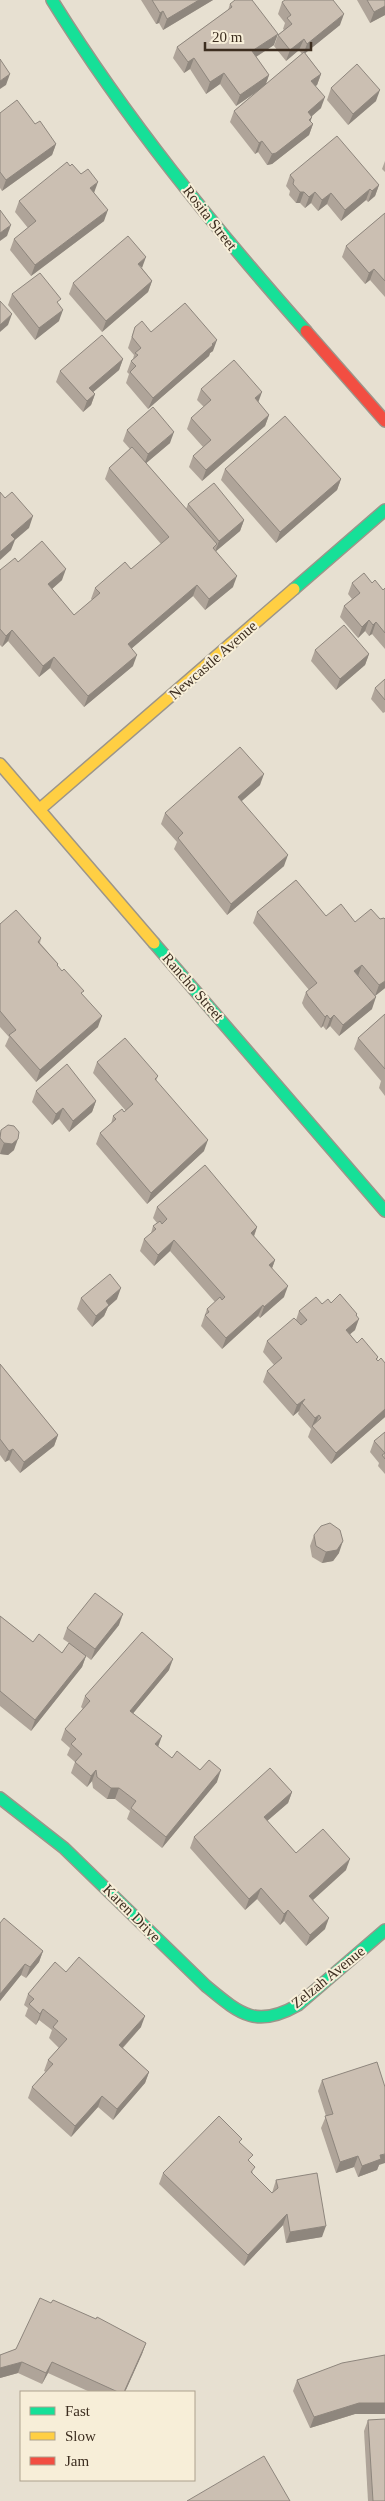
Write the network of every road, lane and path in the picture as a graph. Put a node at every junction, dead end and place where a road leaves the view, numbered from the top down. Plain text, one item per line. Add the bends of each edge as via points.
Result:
1 (52, 0) edge
2 (385, 421) edge
3 (385, 510) edge
4 (0, 764) edge
5 (40, 810) junction
6 (385, 1211) edge
7 (0, 1798) edge
8 (385, 1930) edge
9 (268, 2018) joint

1 - 2 street, Rosita Street via 93,66 230,245
3 - 5 street, Newcastle Avenue
4 - 5 street, Rancho Street
5 - 6 street, Rancho Street
7 - 9 street, Karen Drive via 77,1859 204,1985 251,2016
8 - 9 street, Zelzah Avenue via 298,2005

